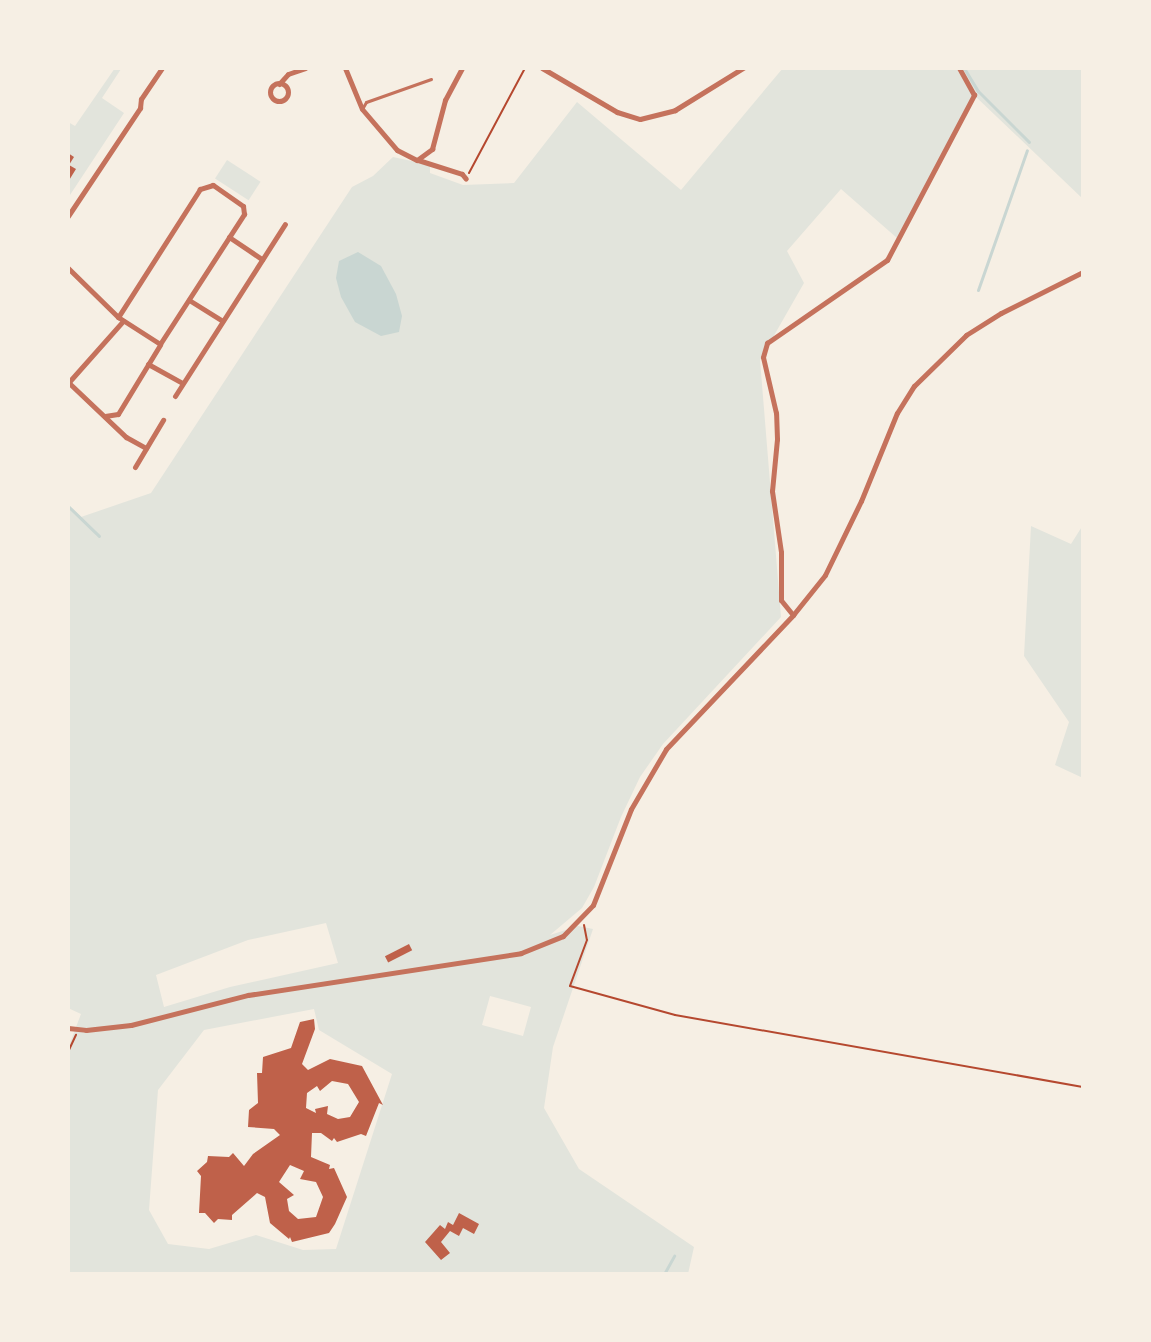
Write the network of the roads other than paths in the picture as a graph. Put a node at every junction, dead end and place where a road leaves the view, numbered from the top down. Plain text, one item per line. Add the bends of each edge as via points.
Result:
1 (162, 68) edge
2 (305, 68) edge
3 (345, 68) edge
4 (462, 68) edge
5 (542, 68) edge
6 (743, 68) edge
7 (959, 68) edge
8 (431, 79) dead end
9 (279, 84) junction
10 (362, 109) junction
11 (417, 160) junction
12 (466, 179) road end
13 (68, 216) edge
14 (285, 224) dead end
15 (229, 237) junction
16 (262, 259) junction
17 (68, 268) edge
18 (1083, 272) edge
19 (189, 300) junction
20 (120, 319) junction
21 (222, 321) junction
22 (160, 344) junction
23 (148, 364) junction
24 (68, 383) edge
25 (182, 383) junction
26 (175, 396) dead end
27 (104, 416) junction
28 (163, 420) dead end
29 (146, 448) junction
30 (135, 467) dead end
31 (793, 615) junction
32 (68, 1028) edge

1 - 13 street
2 - 9 street
3 - 10 street
4 - 11 street via 445,100 432,149
5 - 6 street via 617,112 640,119 675,110
7 - 31 street via 974,95 887,260 767,343 763,357 776,413 772,491 781,600
8 - 10 lane via 366,102
9 - 9 street via 287,87 287,96 273,101 271,90
10 - 11 street via 397,150
11 - 12 street
14 - 16 street
15 - 16 street
15 - 19 street
15 - 20 street via 244,214 243,206 213,185 200,189
16 - 21 street
17 - 20 street
18 - 31 street via 966,335 914,386 825,575
19 - 21 street
19 - 22 street
20 - 22 street
20 - 24 street
21 - 25 street
22 - 23 street
23 - 25 street
23 - 27 street via 118,414
24 - 27 street
25 - 26 street
27 - 29 street
28 - 29 street
29 - 30 street
31 - 32 street via 666,749 631,809 603,887 581,921 544,947 248,995 131,1025

